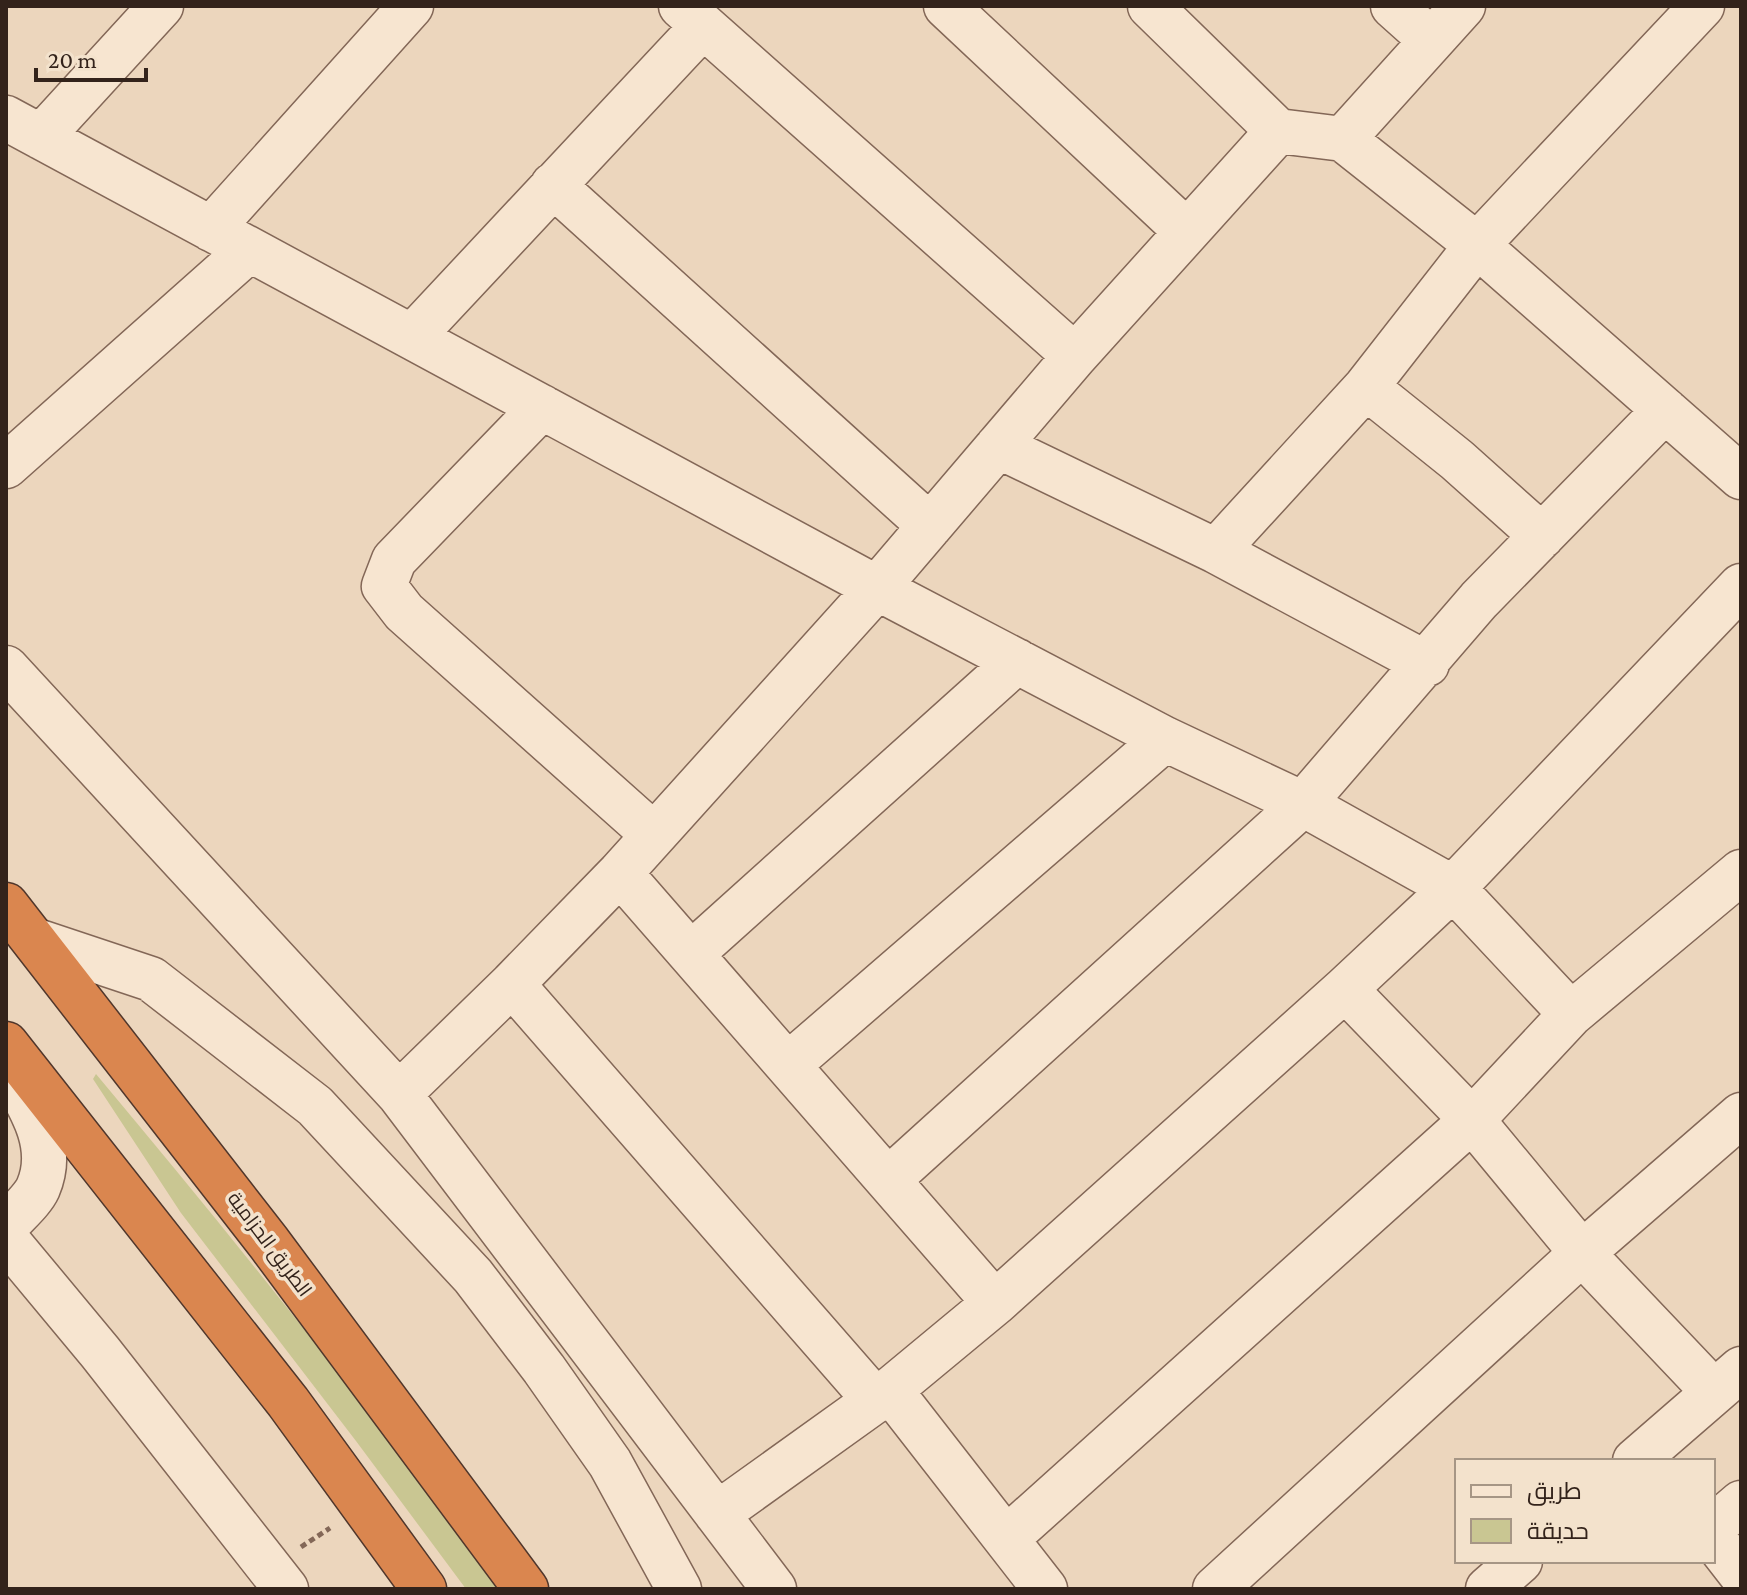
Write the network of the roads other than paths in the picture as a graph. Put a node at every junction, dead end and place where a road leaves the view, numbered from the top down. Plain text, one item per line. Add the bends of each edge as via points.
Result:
1 (161, 6) edge
2 (411, 6) edge
3 (946, 6) edge
4 (1150, 6) edge
5 (1393, 6) edge
6 (1463, 6) edge
7 (1702, 6) edge
8 (692, 16) edge
9 (1431, 40) junction
10 (23, 128) edge
11 (1278, 131) junction
12 (1343, 139) junction
13 (553, 185) junction
14 (211, 229) junction
15 (1187, 232) junction
16 (1477, 245) junction
17 (249, 250) junction
18 (412, 337) junction
19 (1075, 356) junction
20 (1366, 387) junction
21 (542, 407) junction
22 (1665, 410) junction
23 (998, 446) junction
24 (6, 466) edge
25 (1741, 477) edge
26 (930, 526) junction
27 (1542, 536) junction
28 (1216, 551) junction
29 (877, 588) junction
30 (1738, 595) edge
31 (1017, 661) junction
32 (1427, 664) junction
33 (6, 668) edge
34 (1165, 739) junction
35 (1303, 804) junction
36 (654, 835) junction
37 (1741, 872) edge
38 (620, 873) junction
39 (6, 878) edge
40 (1453, 888) junction
41 (6, 905) edge
42 (34, 940) junction
43 (691, 954) junction
44 (512, 984) junction
45 (1345, 989) junction
46 (1571, 1014) junction
47 (6, 1044) edge
48 (6, 1064) edge
49 (788, 1065) junction
50 (399, 1094) junction
51 (1741, 1115) edge
52 (1472, 1120) junction
53 (888, 1180) junction
54 (6, 1226) edge
55 (6, 1239) edge
56 (1582, 1253) junction
57 (995, 1303) junction
58 (1727, 1380) edge
59 (883, 1395) junction
60 (1645, 1458) edge
61 (1741, 1503) edge
62 (717, 1514) junction
63 (1715, 1525) edge
64 (1006, 1539) junction
65 (1715, 1541) edge
66 (1518, 1563) edge
67 (1741, 1574) edge
68 (279, 1579) edge
69 (424, 1589) edge
70 (526, 1589) edge
71 (679, 1589) edge
72 (774, 1589) edge
73 (1045, 1589) edge
74 (1215, 1589) edge
75 (1488, 1589) edge

1 - 10 street
2 - 14 street
3 - 15 street
4 - 11 street
5 - 9 street
6 - 9 street
7 - 16 street
8 - 13 street
8 - 19 street
9 - 12 street
10 - 14 street
11 - 12 street
11 - 15 street
12 - 16 street
13 - 18 street
13 - 26 street
14 - 17 street
15 - 19 street
16 - 20 street
16 - 22 street
17 - 18 street
17 - 24 street
18 - 21 street
19 - 23 street
20 - 27 street
20 - 28 street
21 - 29 street
21 - 36 street via 394,560 384,586 404,612
22 - 25 street
22 - 27 street
23 - 26 street
23 - 28 street
26 - 29 street
27 - 32 street via 1479,600
28 - 32 street
29 - 31 street
29 - 36 street
30 - 40 street
31 - 34 street
31 - 43 street
32 - 35 street
33 - 50 street
34 - 35 street
34 - 49 street
35 - 40 street
35 - 53 street
36 - 38 street
37 - 46 street
38 - 43 street
38 - 44 street
39 - 42 highway
40 - 45 street
40 - 46 street
41 - 42 highway, الطريق الحزامية
42 - 70 highway, الطريق الحزامية via 269,1243
42 - 71 street via 151,979 315,1106 473,1276 544,1369 610,1463
43 - 49 street
44 - 50 street
44 - 59 street
45 - 52 street
45 - 57 street
46 - 52 street
47 - 69 highway via 288,1402
48 - 54 street via 39,1122 45,1163 38,1190
49 - 53 street
50 - 62 street
51 - 56 street
52 - 56 street
52 - 64 street
53 - 57 street
55 - 68 street
56 - 58 street
56 - 74 street
57 - 59 street
58 - 60 street
59 - 62 street
59 - 64 street
61 - 63 street
62 - 72 street
64 - 73 street
65 - 67 street
66 - 75 street

